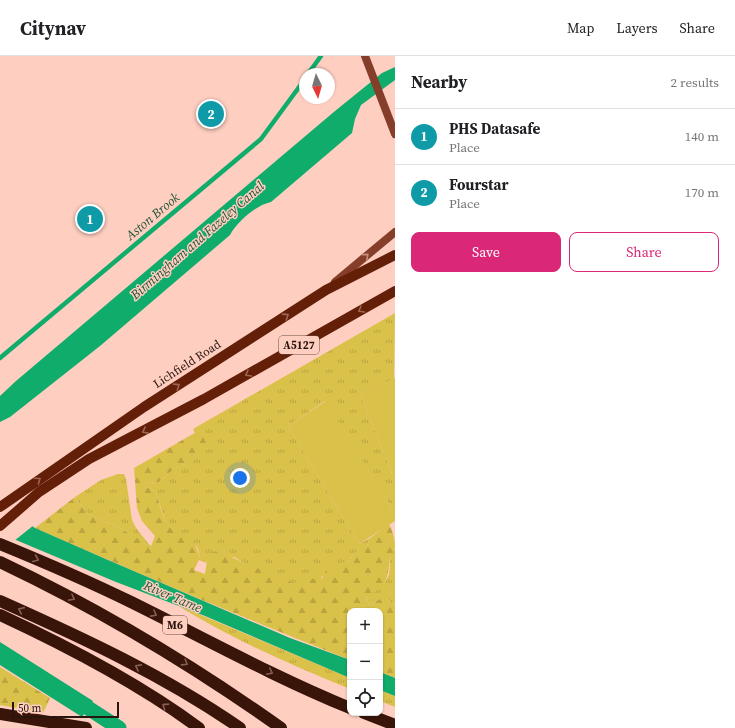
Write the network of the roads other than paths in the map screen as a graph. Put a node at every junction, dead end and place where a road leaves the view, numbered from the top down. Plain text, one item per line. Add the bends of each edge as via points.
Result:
1 (365, 56) edge
2 (395, 134) edge
3 (395, 232) edge
4 (395, 255) edge
5 (326, 290) junction
6 (395, 290) edge
7 (3, 505) edge
8 (0, 526) edge
9 (0, 544) edge
10 (0, 562) edge
11 (0, 601) edge
12 (0, 615) edge
13 (347, 707) edge
14 (0, 714) edge
15 (372, 716) edge
16 (395, 725) edge
17 (81, 727) edge
18 (199, 728) edge
19 (240, 728) edge
20 (281, 728) edge

1 - 2 main road
5 -> 3 main road
4 - 5 main road, Lichfield Road / A5127
7 -> 5 main road, Lichfield Road / A5127 via 144,407
6 -> 8 main road, A5127 via 204,399 89,459 39,492
9 -> 13 highway, M6 via 82,579 306,690
10 -> 20 highway, M6 via 127,627 220,685
19 -> 11 highway via 208,706 81,637
18 -> 12 highway via 120,677
14 - 17 highway
15 - 16 highway

